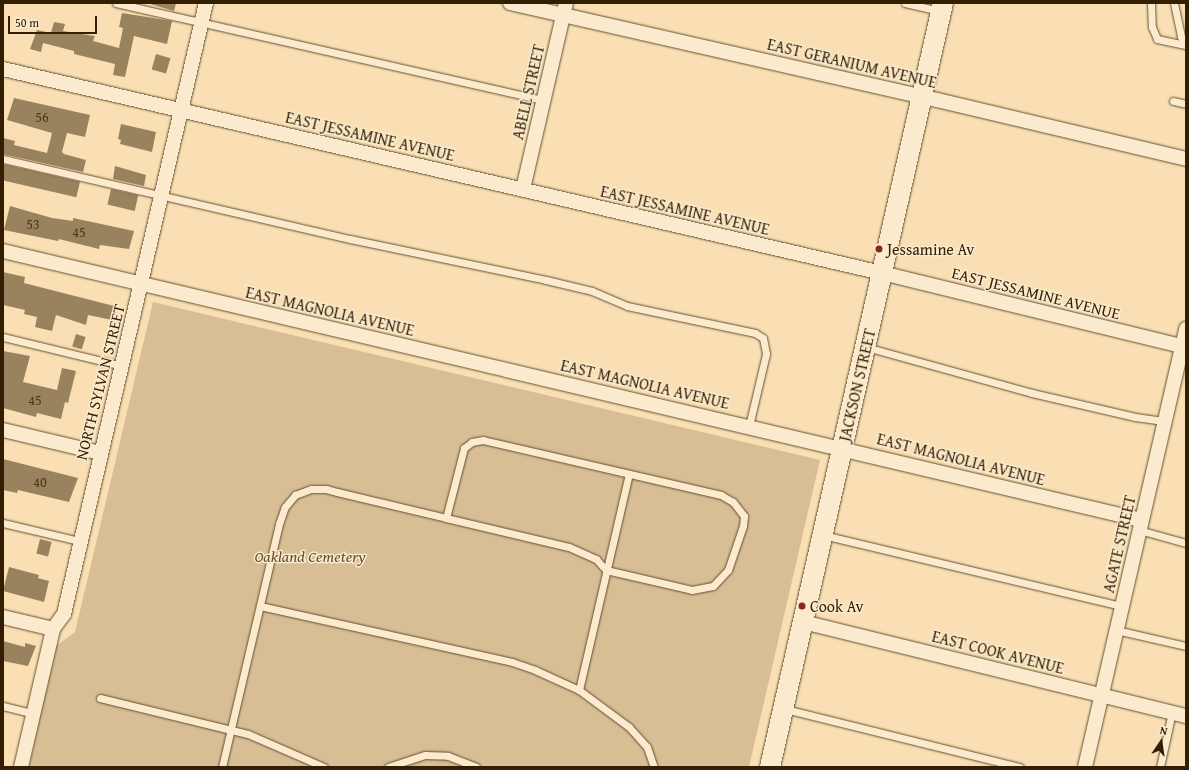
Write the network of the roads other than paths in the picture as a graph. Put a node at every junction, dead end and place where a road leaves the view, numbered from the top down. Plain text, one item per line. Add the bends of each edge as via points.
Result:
1 (116, 3) edge
2 (206, 3) edge
3 (510, 3) edge
4 (906, 3) edge
5 (1151, 3) edge
6 (1174, 3) edge
7 (942, 7) edge
8 (565, 9) edge
9 (201, 23) junction
10 (1186, 44) edge
11 (3, 69) edge
12 (923, 96) junction
13 (543, 100) junction
14 (1172, 101) dead end
15 (1186, 104) edge
16 (181, 110) junction
17 (3, 158) edge
18 (1186, 160) edge
19 (522, 189) junction
20 (161, 195) junction
21 (3, 250) edge
22 (882, 273) junction
23 (141, 284) junction
24 (1186, 328) edge
25 (3, 338) edge
26 (866, 347) junction
27 (1184, 347) edge
28 (122, 366) junction
29 (1164, 421) junction
30 (749, 426) junction
31 (3, 430) edge
32 (842, 448) junction
33 (100, 453) junction
34 (629, 474) junction
35 (446, 518) junction
36 (3, 523) edge
37 (1140, 525) junction
38 (823, 535) junction
39 (80, 541) junction
40 (1186, 543) edge
41 (606, 570) junction
42 (260, 606) junction
43 (1122, 606) junction
44 (3, 617) edge
45 (803, 622) junction
46 (53, 629) junction
47 (1116, 630) junction
48 (1186, 646) edge
49 (579, 690) junction
50 (1101, 695) junction
51 (100, 698) dead end
52 (3, 706) edge
53 (783, 708) junction
54 (1172, 712) junction
55 (34, 714) junction
56 (1186, 716) edge
57 (231, 731) junction
58 (21, 767) edge
59 (222, 767) edge
60 (324, 767) edge
61 (388, 767) edge
62 (476, 767) edge
63 (654, 767) edge
64 (770, 767) edge
65 (1020, 767) edge
66 (1085, 767) edge
67 (1160, 767) edge

1 - 9 lane
2 - 9 street, NORTH SYLVAN STREET
3 - 8 street, EAST GERANIUM AVENUE
4 - 7 lane
5 - 10 lane via 1152,27 1157,39
6 - 10 lane via 1181,37
7 - 12 street, JACKSON STREET
8 - 12 street, EAST GERANIUM AVENUE
8 - 13 street, ABELL STREET
9 - 13 lane
9 - 16 street, NORTH SYLVAN STREET
11 - 16 street, EAST JESSAMINE AVENUE
12 - 18 street, EAST GERANIUM AVENUE
12 - 22 street, JACKSON STREET
13 - 19 street, ABELL STREET
14 - 15 lane
16 - 19 street, EAST JESSAMINE AVENUE
16 - 20 street, NORTH SYLVAN STREET
17 - 20 lane
19 - 22 street, EAST JESSAMINE AVENUE
20 - 23 street, NORTH SYLVAN STREET
20 - 30 lane via 350,239 546,280 592,291 627,306 755,333 763,338 766,354
21 - 23 street, EAST MAGNOLIA AVENUE
22 - 26 street, JACKSON STREET
22 - 27 street, EAST JESSAMINE AVENUE
23 - 28 street, NORTH SYLVAN STREET
23 - 30 street, EAST MAGNOLIA AVENUE
24 - 27 street, AGATE STREET
25 - 28 lane
26 - 29 lane via 1032,393 1135,417
26 - 32 street, JACKSON STREET
27 - 29 street, AGATE STREET
28 - 33 street, NORTH SYLVAN STREET
29 - 37 street, AGATE STREET
30 - 32 street, EAST MAGNOLIA AVENUE
31 - 33 street
32 - 37 street, EAST MAGNOLIA AVENUE
32 - 38 street, JACKSON STREET
33 - 39 street, NORTH SYLVAN STREET
34 - 35 lane via 496,442 472,442 464,448 460,458
34 - 41 lane
34 - 41 lane via 721,495 740,508 743,526 728,570 713,586 705,590 692,590
35 - 41 lane via 569,547 596,559
35 - 42 lane via 326,489 311,489 295,495 285,507 279,524
36 - 39 lane
37 - 40 lane
37 - 43 street, AGATE STREET
38 - 43 lane
38 - 45 street, JACKSON STREET
39 - 46 street, NORTH SYLVAN STREET via 64,614
41 - 49 lane
42 - 49 lane via 512,662
42 - 57 lane
43 - 47 street, AGATE STREET
44 - 46 street
45 - 50 street, EAST COOK AVENUE
45 - 53 street, JACKSON STREET
46 - 55 street, NORTH SYLVAN STREET
47 - 48 lane
47 - 50 street, AGATE STREET
49 - 63 lane via 630,727 647,747
50 - 54 street, EAST COOK AVENUE
50 - 66 street, AGATE STREET
51 - 57 lane
52 - 55 lane
53 - 64 street, JACKSON STREET
53 - 65 lane
54 - 56 street, EAST COOK AVENUE
54 - 67 lane
55 - 58 street, NORTH SYLVAN STREET
57 - 59 lane
57 - 60 lane via 248,734
61 - 62 lane via 425,756 448,756

